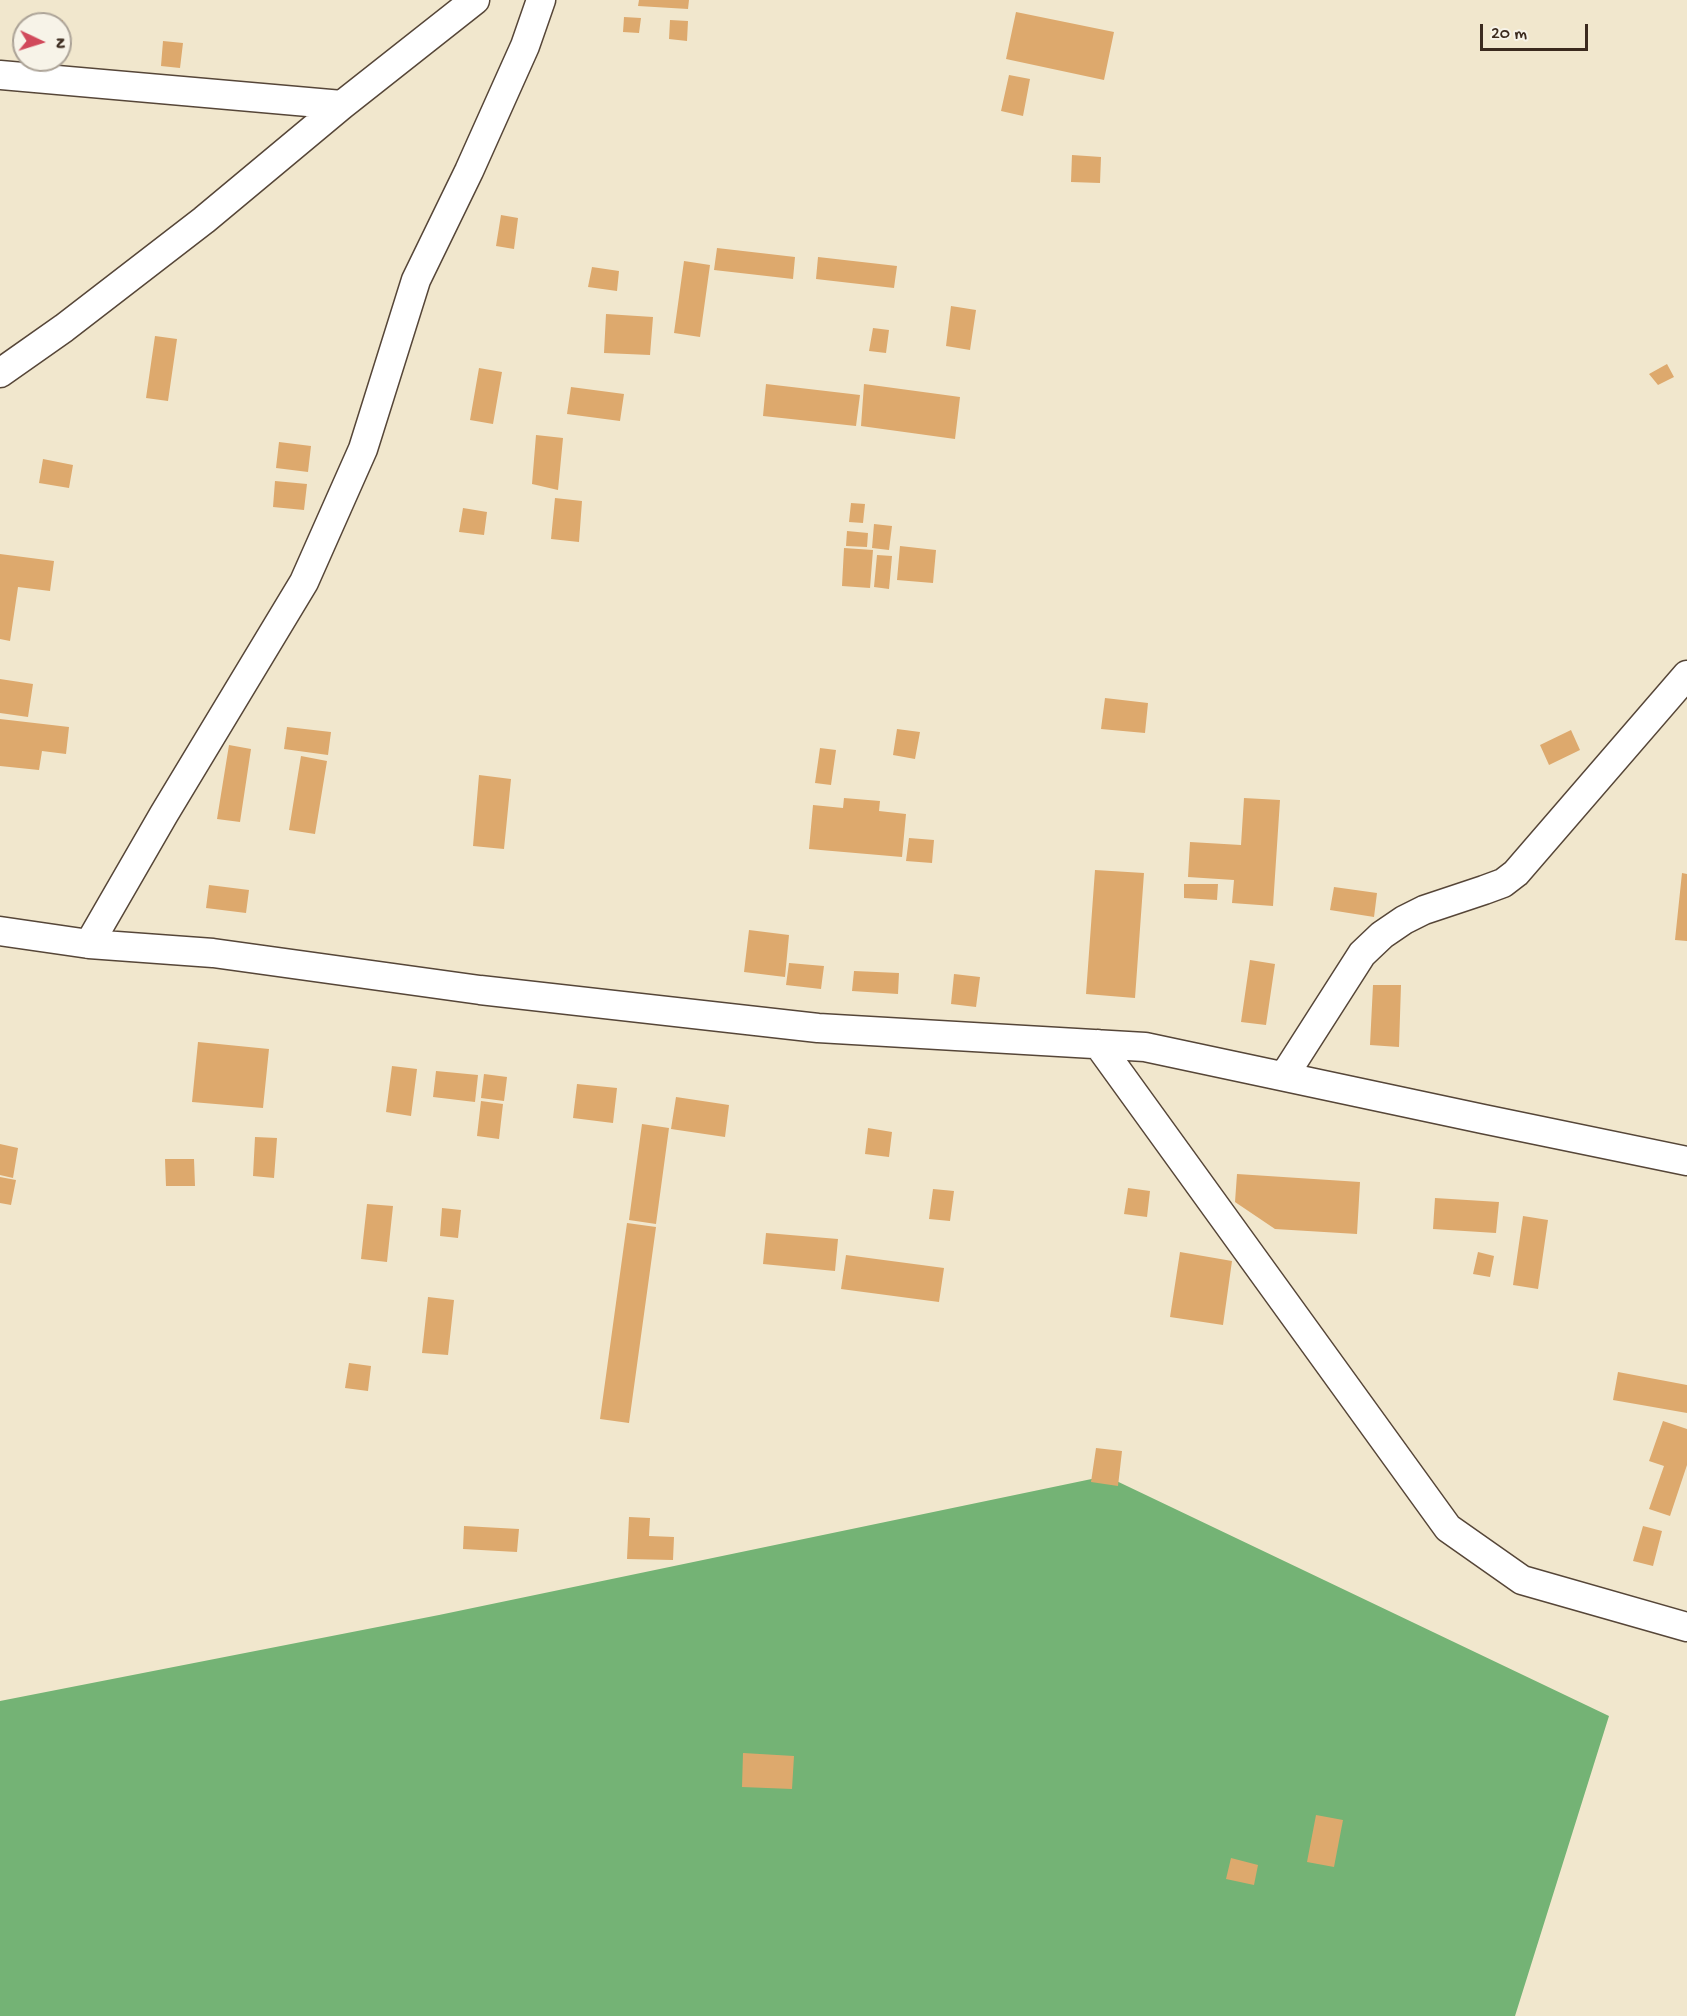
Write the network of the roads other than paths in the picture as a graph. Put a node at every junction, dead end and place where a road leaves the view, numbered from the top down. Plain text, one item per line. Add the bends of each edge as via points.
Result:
1 (475, 0) edge
2 (541, 0) edge
3 (0, 75) edge
4 (342, 105) junction
5 (0, 373) edge
6 (1687, 675) edge
7 (0, 931) edge
8 (89, 944) junction
9 (1098, 1044) junction
10 (1284, 1076) junction
11 (1687, 1161) edge
12 (1687, 1628) edge

1 - 4 street
2 - 8 street via 469,171 416,280 363,449 304,582
3 - 4 street
4 - 5 street via 204,220
6 - 10 street via 1516,873 1503,883 1404,920 1362,954
7 - 8 street
8 - 9 street via 213,953 480,990 818,1028
9 - 10 street via 1145,1047
9 - 12 street via 1448,1528 1522,1580
10 - 11 street

